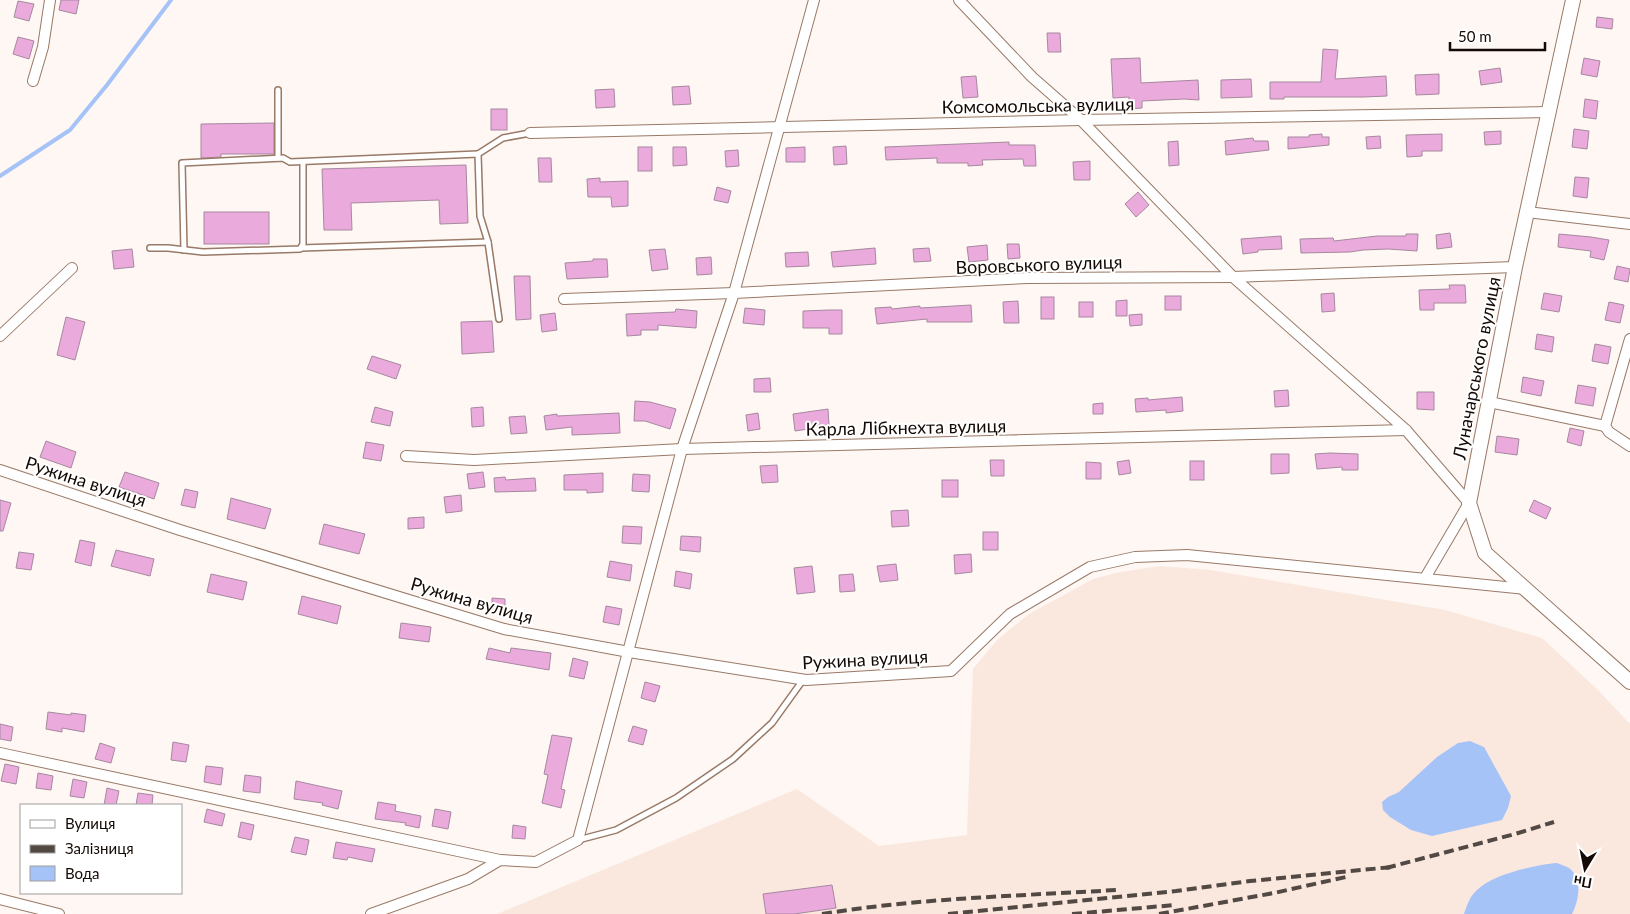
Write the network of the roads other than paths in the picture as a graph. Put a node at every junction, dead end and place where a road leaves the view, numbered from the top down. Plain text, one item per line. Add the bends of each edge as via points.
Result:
1 (50, 0) edge
2 (814, 0) edge
3 (959, 0) edge
4 (1573, 0) edge
5 (33, 81) dead end
6 (278, 90) dead end
7 (1548, 112) junction
8 (1081, 120) junction
9 (778, 128) junction
10 (530, 133) joint
11 (478, 154) junction
12 (278, 158) junction
13 (303, 162) junction
14 (1527, 212) junction
15 (1630, 224) edge
16 (488, 242) junction
17 (150, 248) dead end
18 (301, 248) junction
19 (184, 250) junction
20 (1515, 267) junction
21 (72, 268) dead end
22 (1233, 277) junction
23 (734, 294) junction
24 (564, 298) dead end
25 (499, 319) dead end
26 (0, 336) edge
27 (1630, 339) edge
28 (1489, 402) junction
29 (1606, 426) junction
30 (1406, 430) junction
31 (1630, 446) edge
32 (682, 449) junction
33 (406, 456) dead end
34 (0, 470) edge
35 (1469, 503) junction
36 (1425, 578) junction
37 (1526, 589) junction
38 (629, 652) junction
39 (804, 680) junction
40 (1630, 681) edge
41 (0, 753) edge
42 (578, 840) junction
43 (500, 860) junction
44 (0, 899) edge
45 (59, 914) edge
46 (370, 914) edge

1 - 5 street via 43,47
2 - 9 street
3 - 8 street via 1032,77
4 - 7 main road, Луначарського вулиця
6 - 12 lane
7 - 8 street, Комсомольська вулиця
7 - 14 main road, Луначарського вулиця
8 - 9 street, Комсомольська вулиця
8 - 22 street
9 - 10 street, Комсомольська вулиця
9 - 23 street
10 - 11 lane via 503,138
11 - 13 lane
11 - 16 lane via 480,216
12 - 13 lane
12 - 19 lane via 182,163
13 - 18 lane
14 - 15 street
14 - 20 main road, Луначарського вулиця
16 - 18 lane
16 - 25 lane
17 - 19 lane
18 - 19 lane
20 - 22 street, Воровського вулиця
20 - 28 main road, Луначарського вулиця
21 - 26 street
22 - 23 street, Воровського вулиця via 1028,278
22 - 30 street
23 - 24 street, Воровського вулиця
23 - 32 street
27 - 29 street
28 - 29 street
28 - 35 main road, Луначарського вулиця
29 - 31 street via 1609,432
30 - 32 street, Карла Лібкнехта вулиця
30 - 35 street
32 - 33 street, Карла Лібкнехта вулиця via 474,460
32 - 38 street
34 - 38 street, Ружина вулиця via 180,530 504,628
35 - 36 street
35 - 37 main road, Луначарського вулиця via 1485,553
36 - 37 street
36 - 39 street, Ружина вулиця via 1187,555 1135,557 1090,567 1010,614 951,671
37 - 40 main road, Луначарського вулиця
38 - 39 street, Ружина вулиця
38 - 42 street
39 - 42 lane via 772,723 733,759 676,798 616,830
41 - 43 street
42 - 43 street via 536,862
43 - 46 street via 468,880
44 - 45 street

